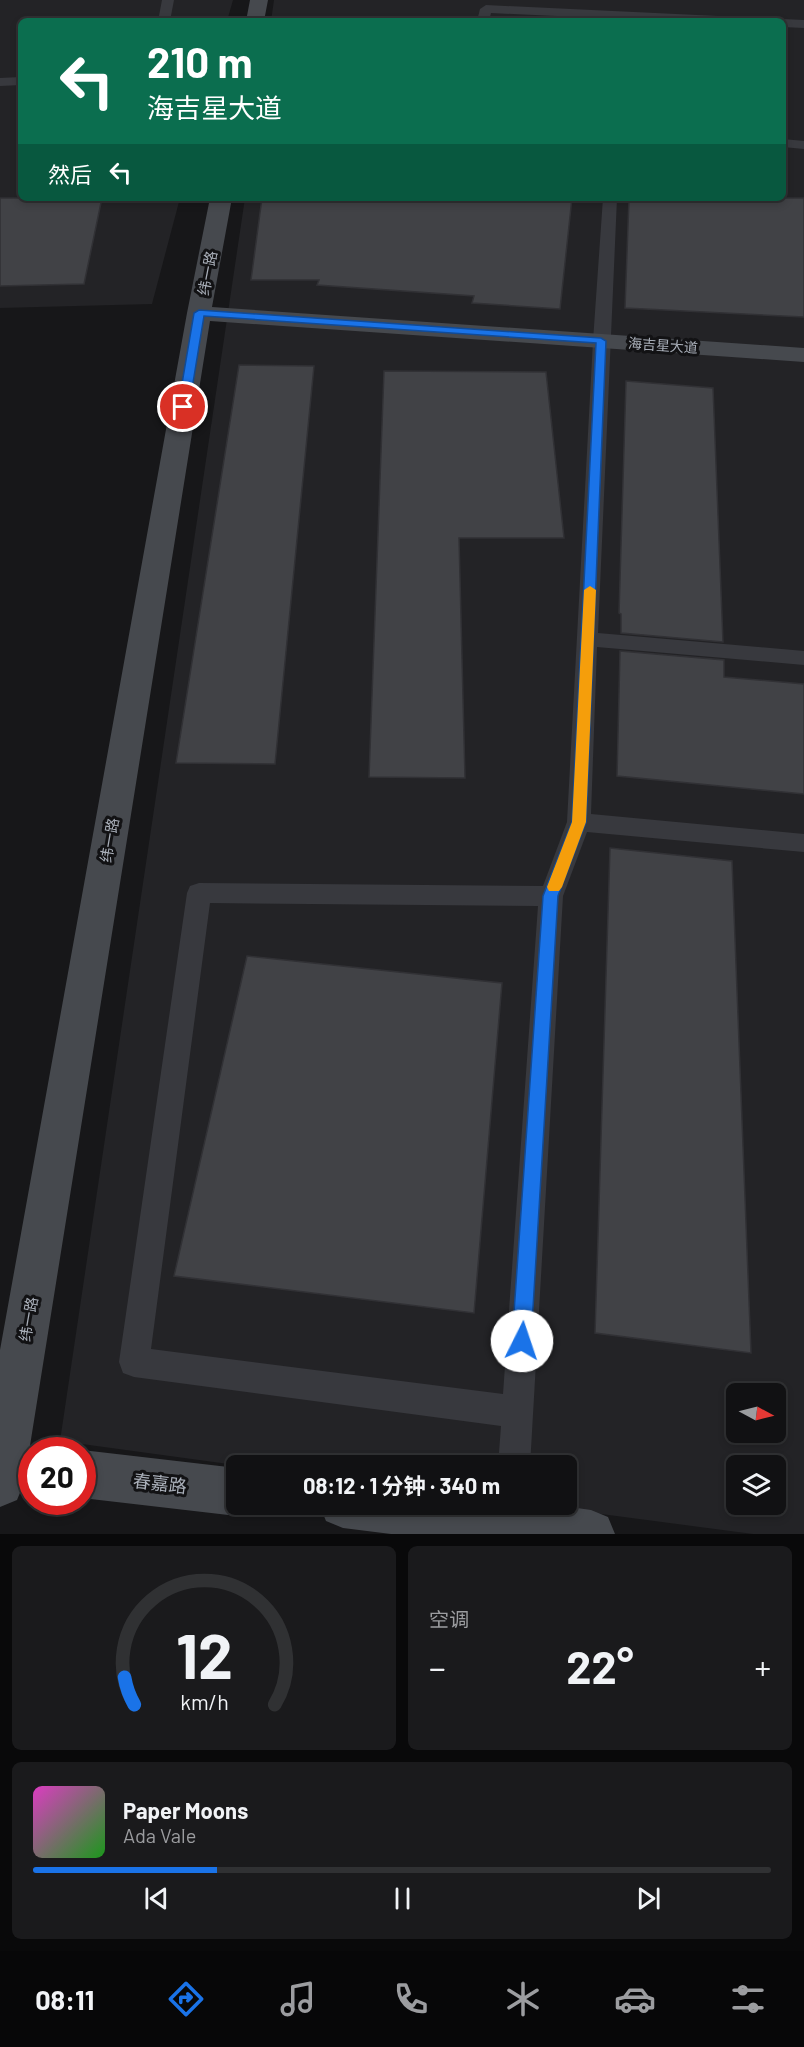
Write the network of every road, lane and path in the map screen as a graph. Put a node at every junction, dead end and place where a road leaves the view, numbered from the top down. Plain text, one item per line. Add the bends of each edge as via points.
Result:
1 (168, 0) edge
2 (259, 0) edge
3 (165, 18) edge
4 (256, 18) edge
5 (484, 18) edge
6 (622, 18) edge
7 (786, 23) edge
8 (804, 24) edge
9 (18, 81) edge
10 (0, 82) edge
11 (786, 144) edge
12 (804, 145) edge
13 (220, 201) edge
14 (610, 201) edge
15 (199, 313) junction
16 (601, 341) junction
17 (804, 355) edge
18 (587, 639) junction
19 (804, 658) edge
20 (579, 822) junction
21 (804, 843) edge
22 (551, 896) junction
23 (517, 1412) junction
24 (515, 1455) edge
25 (9, 1470) edge
26 (96, 1476) edge
27 (226, 1491) edge
28 (452, 1515) edge
29 (511, 1521) edge
30 (591, 1534) edge

1 - 3 lane
2 - 4 street
5 - 6 lane via 486,9
7 - 8 lane
9 - 10 lane
11 - 12 lane
13 - 15 street, 纬一路
14 - 16 lane
15 - 16 street, 海吉星大道
15 - 25 street, 纬一路
16 - 17 street, 海吉星大道
16 - 18 lane
18 - 19 lane
18 - 20 lane
20 - 21 lane
20 - 22 lane
22 - 23 lane
22 - 23 lane via 199,893 134,1362
23 - 24 lane
26 - 27 street, 春嘉路
28 - 29 street
29 - 30 street

